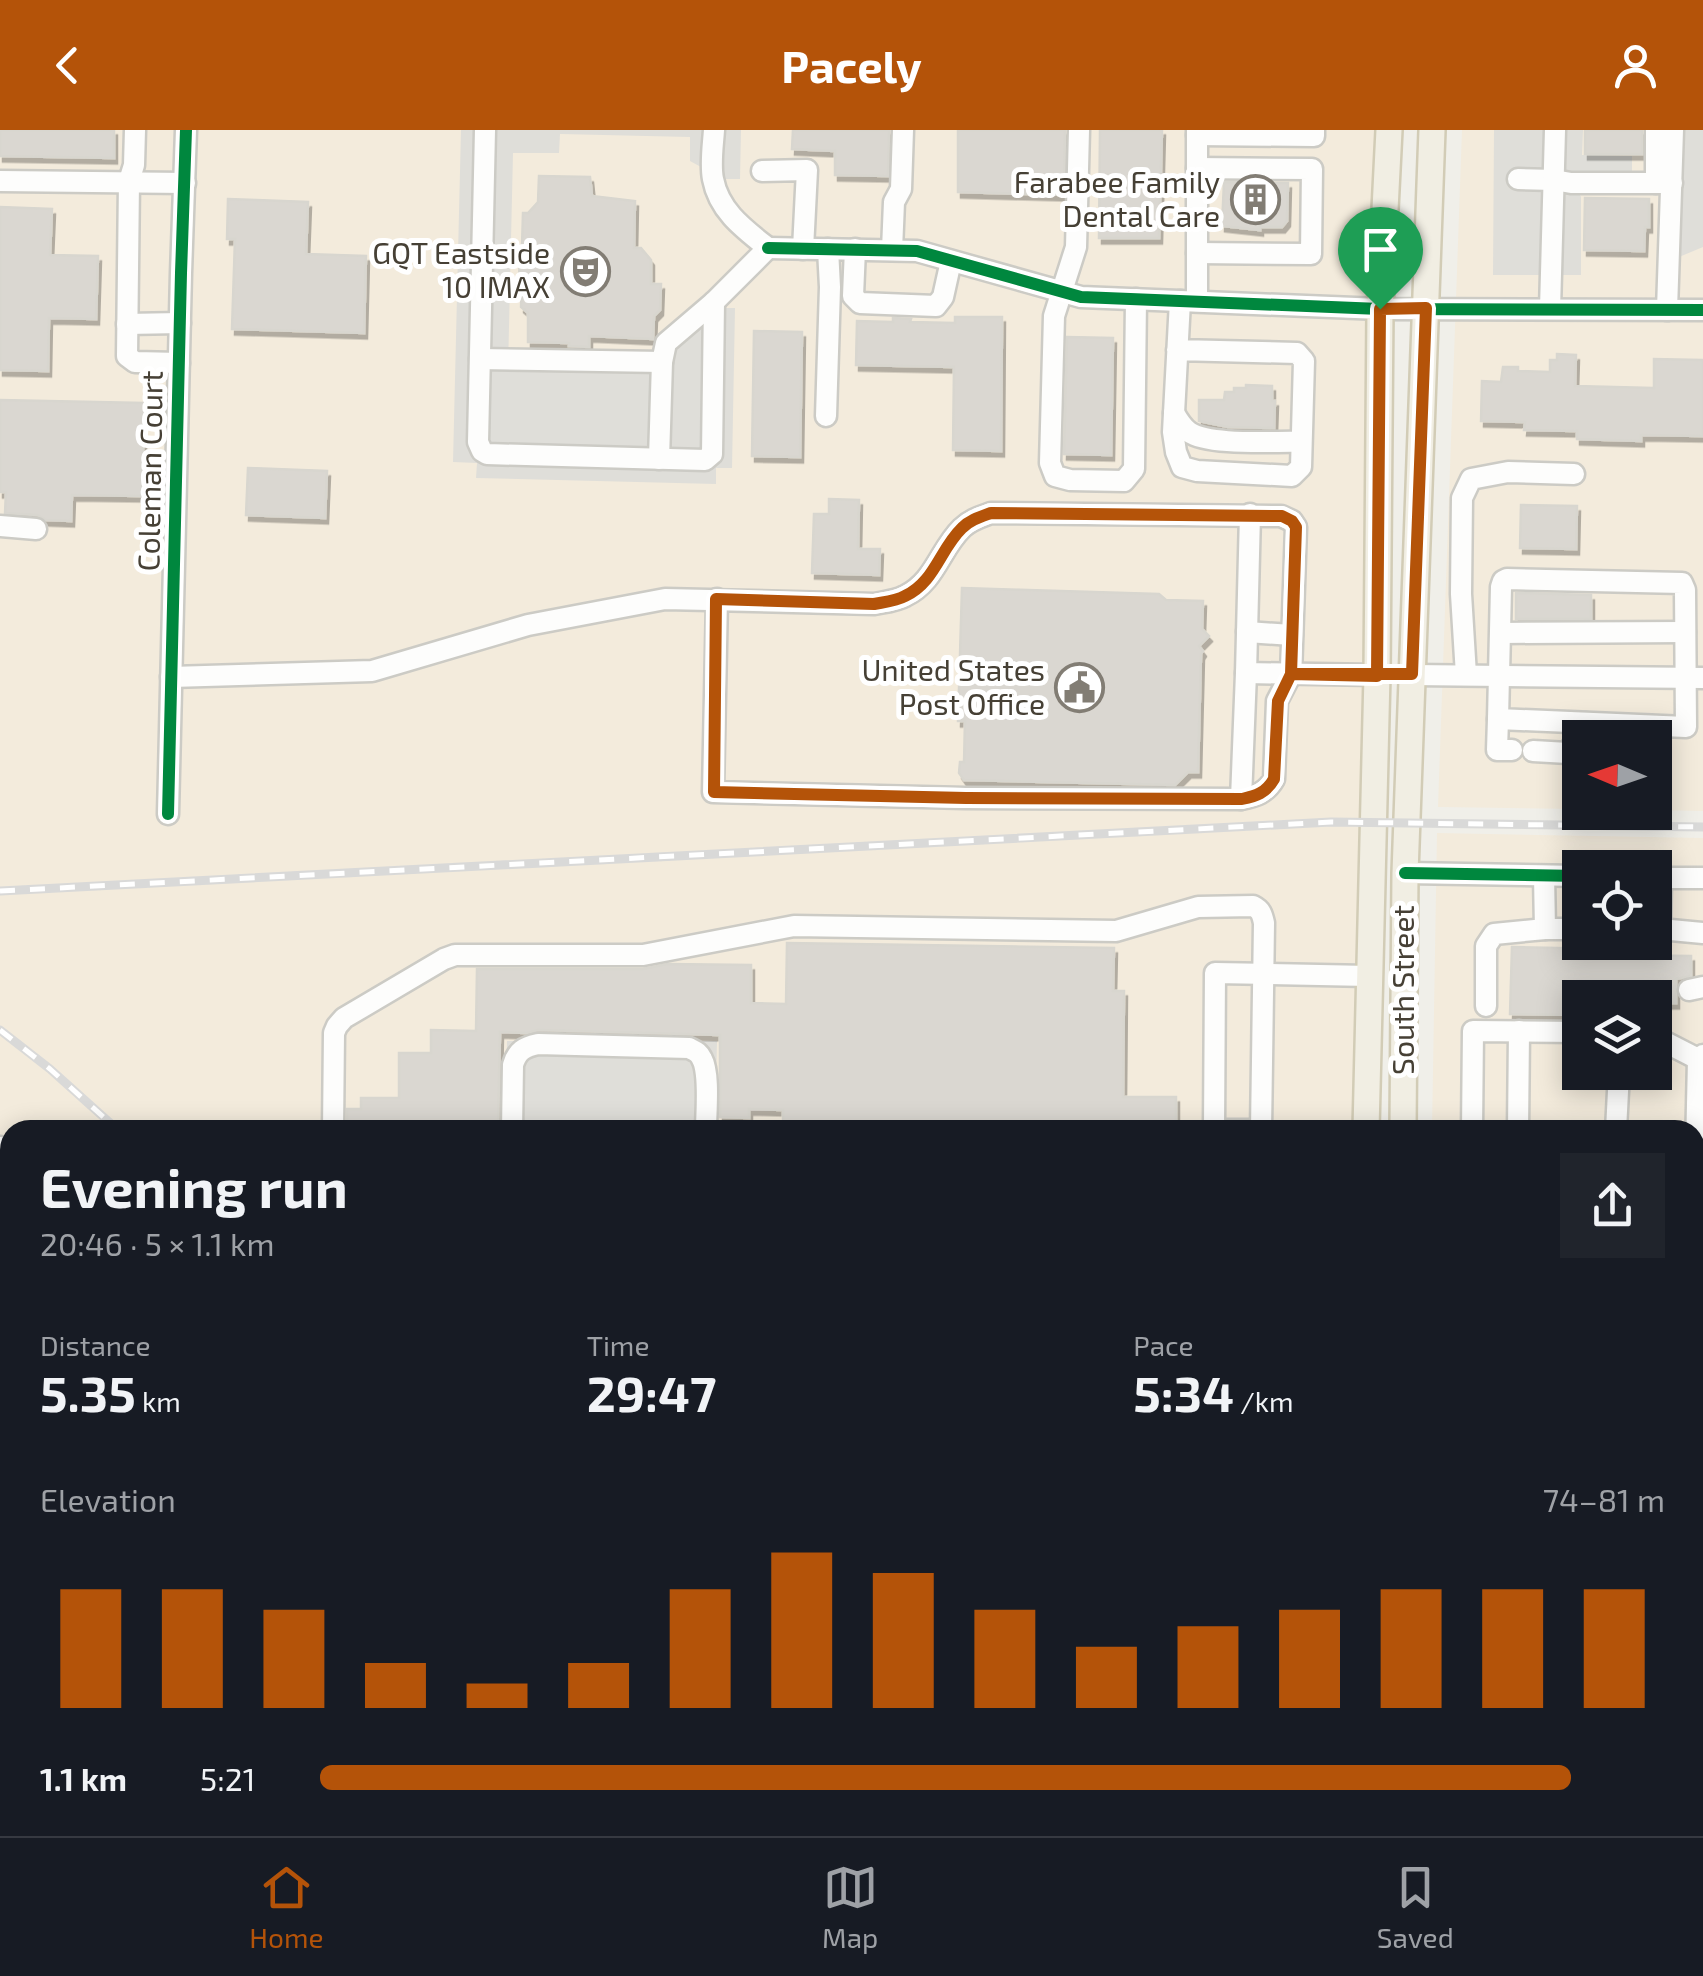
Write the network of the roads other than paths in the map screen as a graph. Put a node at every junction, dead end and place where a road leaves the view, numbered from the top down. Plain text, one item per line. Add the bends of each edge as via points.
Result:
1 (135, 130) edge
2 (186, 130) edge
3 (485, 130) edge
4 (714, 130) edge
5 (903, 130) edge
6 (1079, 130) edge
7 (1314, 130) edge
8 (1389, 130) edge
9 (1432, 130) edge
10 (1555, 130) edge
11 (1656, 130) edge
12 (1673, 130) edge
13 (1197, 133) edge
14 (1197, 168) junction
15 (762, 170) dead end
16 (1518, 179) dead end
17 (0, 180) edge
18 (1554, 180) junction
19 (129, 181) junction
20 (184, 183) junction
21 (1664, 183) junction
22 (768, 248) junction
23 (802, 249) junction
24 (828, 249) junction
25 (855, 250) junction
26 (892, 250) junction
27 (1197, 252) junction
28 (952, 261) junction
29 (1061, 291) junction
30 (1136, 299) junction
31 (1188, 301) junction
32 (714, 302) junction
33 (1426, 308) junction
34 (1380, 309) junction
35 (1550, 310) junction
36 (1667, 310) junction
37 (1703, 310) edge
38 (180, 323) junction
39 (128, 324) junction
40 (1177, 350) junction
41 (480, 359) junction
42 (662, 362) junction
43 (178, 363) junction
44 (1174, 413) junction
45 (826, 416) dead end
46 (1302, 442) junction
47 (660, 459) junction
48 (1574, 474) dead end
49 (1250, 514) junction
50 (0, 526) edge
51 (36, 529) dead end
52 (716, 599) junction
53 (1247, 632) junction
54 (1686, 632) junction
55 (1500, 633) junction
56 (1292, 634) junction
57 (1246, 673) junction
58 (1291, 674) junction
59 (1412, 674) junction
60 (1466, 675) junction
61 (172, 676) junction
62 (1377, 676) junction
63 (1500, 676) junction
64 (1694, 678) edge
65 (1498, 719) junction
66 (1562, 722) edge
67 (1694, 727) edge
68 (1562, 753) edge
69 (1242, 799) junction
70 (168, 814) dead end
71 (1405, 873) junction
72 (1544, 876) junction
73 (1562, 876) edge
74 (1672, 878) edge
75 (1703, 878) edge
76 (1545, 929) junction
77 (1562, 929) edge
78 (1672, 931) edge
79 (1703, 933) edge
80 (1263, 974) junction
81 (1369, 976) junction
82 (1486, 1006) dead end
83 (1519, 1031) junction
84 (1562, 1032) edge
85 (1672, 1045) edge
86 (1701, 1057) edge
87 (1617, 1090) edge
88 (333, 1120) edge
89 (512, 1120) edge
90 (706, 1120) edge
91 (1214, 1120) edge
92 (1261, 1120) edge
93 (1366, 1120) edge
94 (1403, 1120) edge
95 (1472, 1120) edge
96 (1518, 1120) edge
97 (1616, 1120) edge
98 (1698, 1120) edge

1 - 19 street
2 - 20 street, Coleman Court
3 - 41 street
4 - 22 street via 712,178 722,205
5 - 26 street
6 - 29 street via 1076,247
7 - 13 street via 1314,136
8 - 34 main road, South Street
9 - 33 main road, South Street
10 - 18 street
11 - 21 street
12 - 21 street
13 - 14 street
14 - 27 street
14 - 27 street via 1312,169 1311,254
15 - 23 street via 807,170
16 - 18 street
17 - 19 street
18 - 21 street
18 - 35 street
19 - 20 street
19 - 39 street
20 - 38 street, Coleman Court
21 - 36 street
22 - 23 street
22 - 32 street
23 - 24 street
24 - 25 street
24 - 45 street
25 - 26 street
25 - 28 street via 852,296 860,304 936,306
26 - 28 street
27 - 31 street
28 - 29 street
29 - 30 street
29 - 30 street via 1054,316 1050,463 1056,476 1070,480 1124,482 1134,469
30 - 31 street
31 - 34 street
31 - 40 street
32 - 42 street via 666,344
32 - 47 street via 712,454 705,460
33 - 34 street
33 - 35 street
33 - 59 main road, South Street
34 - 62 main road, South Street
35 - 36 street
36 - 37 street
38 - 39 street
38 - 43 street, Coleman Court
39 - 43 street via 127,356 134,362
40 - 44 street
40 - 46 street via 1298,353 1304,362
41 - 42 street
41 - 47 street via 482,451
42 - 47 street
43 - 61 street, Coleman Court
44 - 46 street via 1199,437
44 - 46 street via 1176,452 1182,467 1196,471 1292,476 1301,466
48 - 60 street via 1508,472 1471,479 1462,498
49 - 52 street via 991,513 960,529 922,585 891,601
49 - 53 street
49 - 56 street via 1282,516 1296,527
50 - 51 street
52 - 61 street via 665,599 528,625 372,671
52 - 69 street via 714,792
53 - 56 street
53 - 57 street
54 - 55 street
54 - 55 street via 1682,583 1508,579 1501,587
54 - 64 street
55 - 63 street
56 - 58 street
57 - 58 street
57 - 69 street
58 - 62 street
58 - 69 street via 1278,701 1274,779 1258,796
59 - 60 street
59 - 62 main road
59 - 71 main road, South Street
60 - 63 street
61 - 70 street, Coleman Court
62 - 81 main road, South Street
63 - 64 street
63 - 65 street
64 - 67 street
65 - 66 street
65 - 68 street via 1496,750
71 - 72 street
71 - 94 main road, South Street
72 - 73 street
72 - 76 street
74 - 75 street
76 - 77 street
76 - 82 street via 1494,934 1486,946
78 - 79 street
80 - 81 street
80 - 88 street via 1262,914 1253,906 1198,907 1116,931 794,926 644,955 455,955 336,1026
80 - 91 street via 1215,973
80 - 92 street
81 - 93 main road, South Street
83 - 84 street
83 - 95 street via 1473,1031
83 - 96 street
85 - 86 street
86 - 98 street
87 - 97 street
89 - 90 street via 513,1065 522,1050 538,1044 689,1048 703,1060

